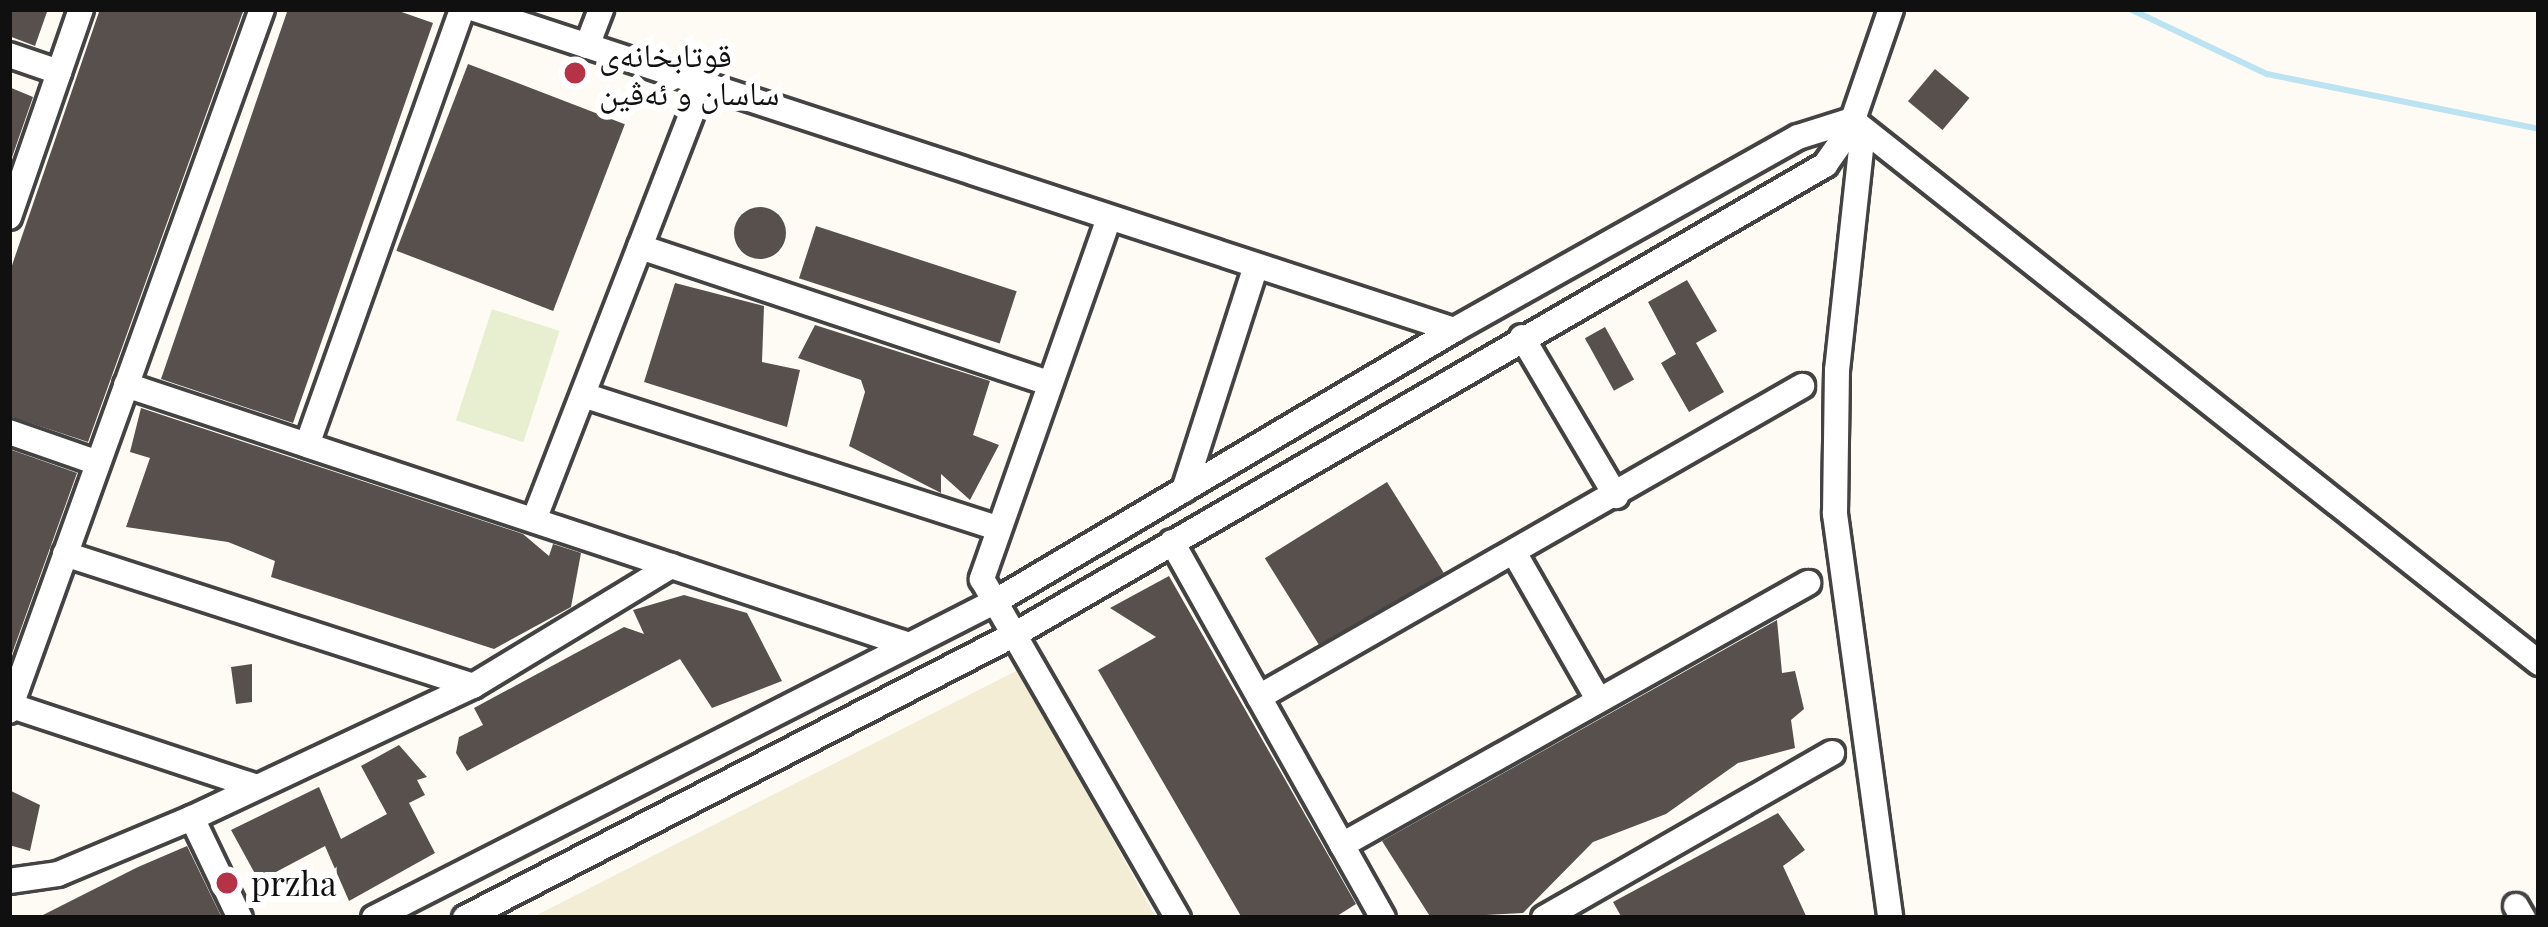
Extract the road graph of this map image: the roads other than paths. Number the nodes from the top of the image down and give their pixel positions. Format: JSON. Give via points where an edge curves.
{"nodes":[{"id":1,"x":81,"y":9,"type":"edge"},
{"id":2,"x":262,"y":9,"type":"edge"},
{"id":3,"x":463,"y":9,"type":"edge"},
{"id":4,"x":475,"y":9,"type":"edge"},
{"id":5,"x":602,"y":9,"type":"edge"},
{"id":6,"x":1891,"y":9,"type":"edge"},
{"id":7,"x":587,"y":46,"type":"junction"},
{"id":8,"x":9,"y":55,"type":"edge"},
{"id":9,"x":59,"y":72,"type":"junction"},
{"id":10,"x":703,"y":84,"type":"junction"},
{"id":11,"x":1858,"y":126,"type":"junction"},
{"id":12,"x":9,"y":217,"type":"edge"},
{"id":13,"x":1109,"y":218,"type":"junction"},
{"id":14,"x":640,"y":247,"type":"junction"},
{"id":15,"x":1256,"y":266,"type":"junction"},
{"id":16,"x":1454,"y":330,"type":"junction"},
{"id":17,"x":1522,"y":338,"type":"junction"},
{"id":18,"x":1048,"y":383,"type":"junction"},
{"id":19,"x":126,"y":385,"type":"junction"},
{"id":20,"x":1802,"y":386,"type":"dead end"},
{"id":21,"x":583,"y":395,"type":"junction"},
{"id":22,"x":9,"y":433,"type":"edge"},
{"id":23,"x":307,"y":445,"type":"junction"},
{"id":24,"x":98,"y":463,"type":"junction"},
{"id":25,"x":1184,"y":490,"type":"junction"},
{"id":26,"x":1616,"y":496,"type":"junction"},
{"id":27,"x":534,"y":520,"type":"junction"},
{"id":28,"x":994,"y":527,"type":"junction"},
{"id":29,"x":1172,"y":542,"type":"junction"},
{"id":30,"x":65,"y":554,"type":"junction"},
{"id":31,"x":1515,"y":554,"type":"junction"},
{"id":32,"x":671,"y":566,"type":"junction"},
{"id":33,"x":1808,"y":584,"type":"dead end"},
{"id":34,"x":995,"y":601,"type":"junction"},
{"id":35,"x":1019,"y":632,"type":"junction"},
{"id":36,"x":909,"y":645,"type":"junction"},
{"id":37,"x":2539,"y":664,"type":"edge"},
{"id":38,"x":473,"y":686,"type":"junction"},
{"id":39,"x":1597,"y":697,"type":"junction"},
{"id":40,"x":1259,"y":698,"type":"junction"},
{"id":41,"x":10,"y":707,"type":"edge"},
{"id":42,"x":1832,"y":753,"type":"dead end"},
{"id":43,"x":254,"y":786,"type":"junction"},
{"id":44,"x":192,"y":818,"type":"junction"},
{"id":45,"x":1342,"y":845,"type":"junction"},
{"id":46,"x":9,"y":881,"type":"edge"},
{"id":47,"x":1576,"y":910,"type":"edge"},
{"id":48,"x":240,"y":918,"type":"edge"},
{"id":49,"x":374,"y":918,"type":"edge"},
{"id":50,"x":465,"y":918,"type":"edge"},
{"id":51,"x":1178,"y":918,"type":"edge"},
{"id":52,"x":1383,"y":918,"type":"edge"},
{"id":53,"x":1544,"y":918,"type":"edge"},
{"id":54,"x":1890,"y":918,"type":"edge"}],
"edges":[{"from":1,"to":9,"type":"street"},
{"from":2,"to":19,"type":"street"},
{"from":3,"to":23,"type":"street"},
{"from":4,"to":7,"type":"street"},
{"from":5,"to":7,"type":"street"},
{"from":6,"to":11,"type":"street"},
{"from":7,"to":10,"type":"street"},
{"from":8,"to":9,"type":"street"},
{"from":9,"to":12,"type":"street"},
{"from":10,"to":13,"type":"street"},
{"from":10,"to":14,"type":"street"},
{"from":11,"to":16,"type":"street","via":[[1798,137]]},
{"from":11,"to":17,"type":"street","via":[[1825,165]]},
{"from":11,"to":37,"type":"street"},
{"from":11,"to":54,"type":"street","via":[[1834,514]]},
{"from":13,"to":15,"type":"street"},
{"from":13,"to":18,"type":"street"},
{"from":14,"to":18,"type":"street"},
{"from":14,"to":21,"type":"street"},
{"from":15,"to":16,"type":"street"},
{"from":15,"to":25,"type":"street"},
{"from":16,"to":25,"type":"street"},
{"from":17,"to":26,"type":"street"},
{"from":17,"to":29,"type":"street"},
{"from":18,"to":28,"type":"street"},
{"from":19,"to":23,"type":"street"},
{"from":19,"to":24,"type":"street"},
{"from":20,"to":26,"type":"street"},
{"from":21,"to":27,"type":"street"},
{"from":21,"to":28,"type":"street"},
{"from":22,"to":24,"type":"street"},
{"from":23,"to":27,"type":"street"},
{"from":24,"to":30,"type":"street"},
{"from":25,"to":34,"type":"street"},
{"from":26,"to":31,"type":"street"},
{"from":27,"to":32,"type":"street"},
{"from":28,"to":34,"type":"street","via":[[981,573]]},
{"from":29,"to":35,"type":"street"},
{"from":29,"to":40,"type":"street"},
{"from":30,"to":38,"type":"street"},
{"from":30,"to":41,"type":"street"},
{"from":31,"to":39,"type":"street"},
{"from":31,"to":40,"type":"street"},
{"from":32,"to":36,"type":"street"},
{"from":32,"to":38,"type":"street"},
{"from":33,"to":39,"type":"street"},
{"from":34,"to":35,"type":"street"},
{"from":34,"to":36,"type":"street"},
{"from":35,"to":50,"type":"street"},
{"from":35,"to":51,"type":"street"},
{"from":36,"to":49,"type":"street"},
{"from":38,"to":43,"type":"street"},
{"from":39,"to":45,"type":"street"},
{"from":40,"to":45,"type":"street"},
{"from":41,"to":43,"type":"street"},
{"from":42,"to":47,"type":"street"},
{"from":43,"to":44,"type":"street"},
{"from":44,"to":46,"type":"street","via":[[58,874]]},
{"from":44,"to":48,"type":"street"},
{"from":45,"to":52,"type":"street"},
{"from":47,"to":53,"type":"street"}]}
